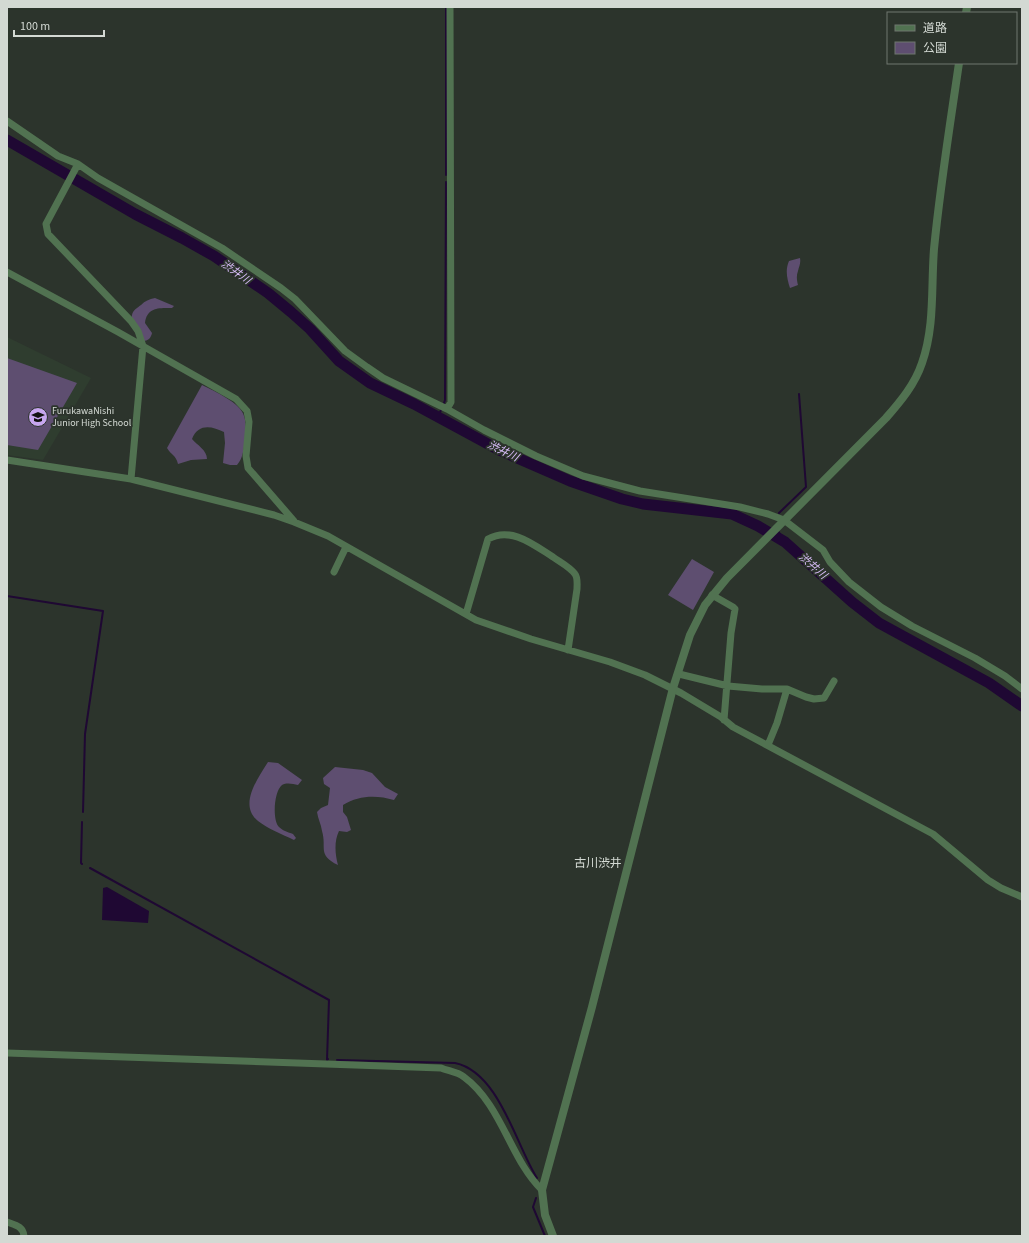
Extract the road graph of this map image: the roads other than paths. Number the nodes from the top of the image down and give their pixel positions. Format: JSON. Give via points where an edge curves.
{"nodes":[{"id":1,"x":450,"y":7,"type":"edge"},
{"id":2,"x":959,"y":64,"type":"edge"},
{"id":3,"x":7,"y":121,"type":"edge"},
{"id":4,"x":77,"y":166,"type":"junction"},
{"id":5,"x":7,"y":272,"type":"edge"},
{"id":6,"x":143,"y":346,"type":"junction"},
{"id":7,"x":447,"y":409,"type":"junction"},
{"id":8,"x":7,"y":460,"type":"edge"},
{"id":9,"x":131,"y":479,"type":"junction"},
{"id":10,"x":783,"y":521,"type":"junction"},
{"id":11,"x":294,"y":522,"type":"junction"},
{"id":12,"x":346,"y":547,"type":"junction"},
{"id":13,"x":334,"y":572,"type":"dead end"},
{"id":14,"x":712,"y":595,"type":"junction"},
{"id":15,"x":466,"y":614,"type":"junction"},
{"id":16,"x":568,"y":650,"type":"junction"},
{"id":17,"x":679,"y":674,"type":"junction"},
{"id":18,"x":834,"y":680,"type":"dead end"},
{"id":19,"x":727,"y":685,"type":"junction"},
{"id":20,"x":674,"y":688,"type":"junction"},
{"id":21,"x":787,"y":689,"type":"junction"},
{"id":22,"x":1022,"y":689,"type":"edge"},
{"id":23,"x":724,"y":720,"type":"junction"},
{"id":24,"x":768,"y":745,"type":"junction"},
{"id":25,"x":1022,"y":897,"type":"edge"},
{"id":26,"x":7,"y":1053,"type":"edge"},
{"id":27,"x":542,"y":1190,"type":"junction"},
{"id":28,"x":7,"y":1222,"type":"edge"},
{"id":29,"x":24,"y":1236,"type":"edge"},
{"id":30,"x":553,"y":1236,"type":"edge"}],
"edges":[{"from":1,"to":7,"type":"street","via":[[450,402]]},
{"from":2,"to":10,"type":"street","via":[[934,249],[930,332],[921,366],[904,397],[886,418]]},
{"from":3,"to":4,"type":"street"},
{"from":4,"to":6,"type":"street","via":[[46,224],[48,234],[131,321]]},
{"from":4,"to":7,"type":"street","via":[[211,242],[295,299],[346,351],[383,378]]},
{"from":5,"to":6,"type":"street"},
{"from":6,"to":9,"type":"street"},
{"from":6,"to":11,"type":"street","via":[[236,399],[242,405],[247,411],[249,422],[246,456],[248,468]]},
{"from":7,"to":10,"type":"street","via":[[497,437],[583,476],[640,491],[740,507],[768,514]]},
{"from":8,"to":9,"type":"street"},
{"from":9,"to":11,"type":"street"},
{"from":10,"to":14,"type":"street"},
{"from":10,"to":22,"type":"street","via":[[823,550],[830,562],[849,582],[881,607],[975,658]]},
{"from":11,"to":12,"type":"street","via":[[328,536]]},
{"from":12,"to":13,"type":"street"},
{"from":12,"to":15,"type":"street"},
{"from":14,"to":17,"type":"street","via":[[690,634]]},
{"from":14,"to":19,"type":"street","via":[[735,609]]},
{"from":15,"to":16,"type":"street","via":[[476,620]]},
{"from":15,"to":16,"type":"street","via":[[488,539],[502,534],[525,539],[576,575],[577,589]]},
{"from":16,"to":20,"type":"street","via":[[610,662]]},
{"from":17,"to":19,"type":"street"},
{"from":17,"to":20,"type":"street"},
{"from":18,"to":21,"type":"street","via":[[824,698],[814,699]]},
{"from":19,"to":21,"type":"street"},
{"from":19,"to":23,"type":"street"},
{"from":20,"to":23,"type":"street"},
{"from":20,"to":27,"type":"street"},
{"from":21,"to":24,"type":"street"},
{"from":23,"to":24,"type":"street"},
{"from":24,"to":25,"type":"street","via":[[933,834],[988,880]]},
{"from":26,"to":27,"type":"street","via":[[441,1068],[463,1076],[477,1089],[494,1112],[527,1171]]},
{"from":27,"to":30,"type":"street","via":[[545,1215]]},
{"from":28,"to":29,"type":"street","via":[[20,1227]]}]}
